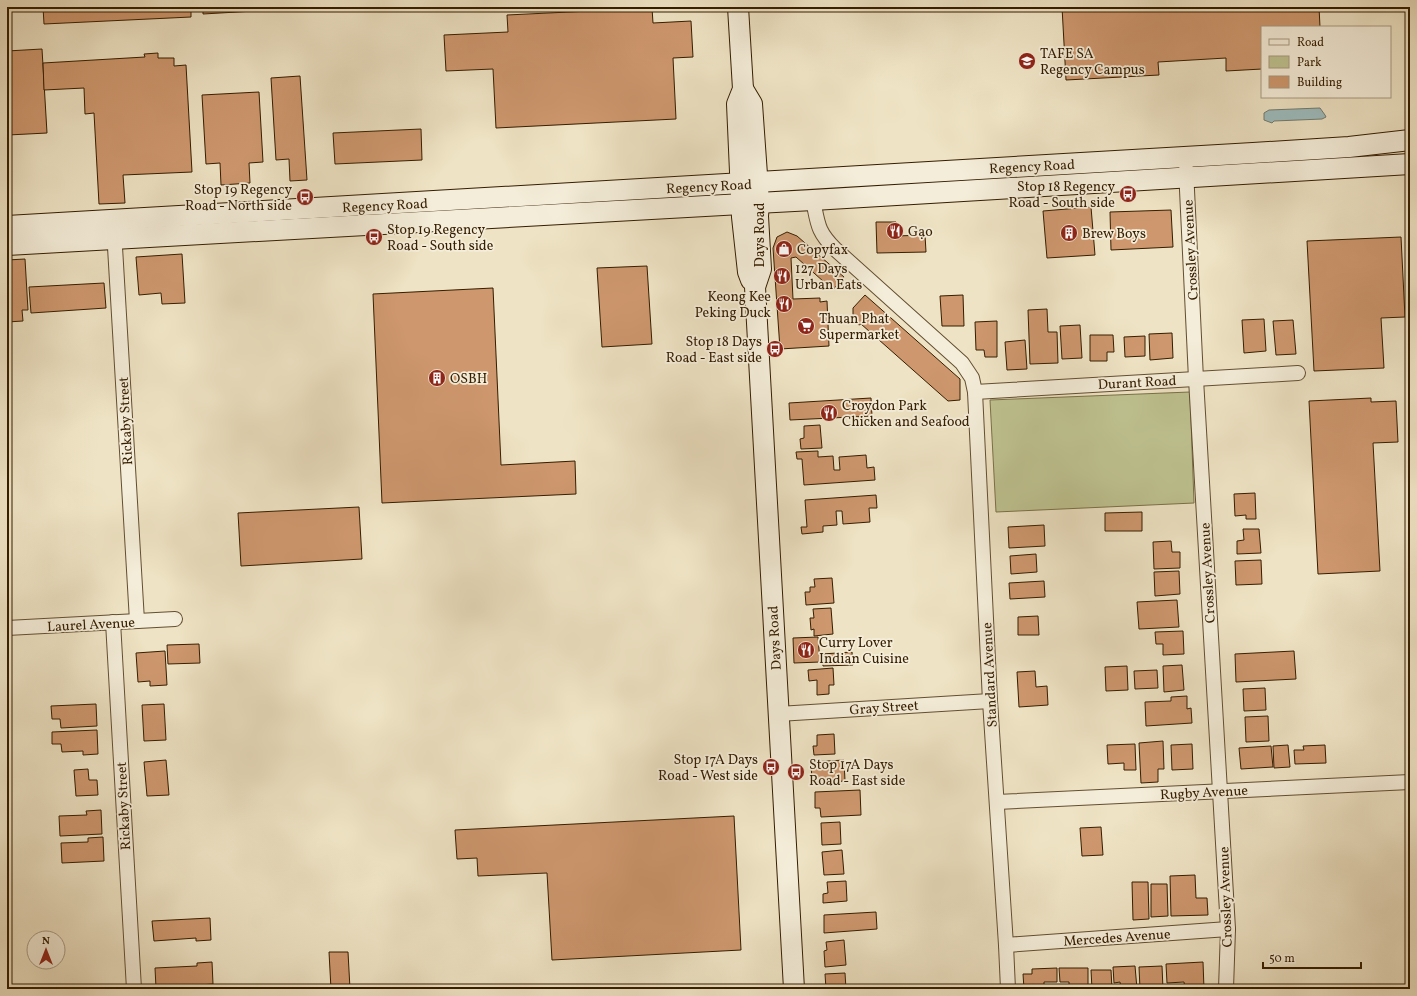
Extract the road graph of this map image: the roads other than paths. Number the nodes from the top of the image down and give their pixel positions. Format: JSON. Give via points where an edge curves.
{"nodes":[{"id":1,"x":738,"y":7,"type":"edge"},
{"id":2,"x":1410,"y":140,"type":"edge"},
{"id":3,"x":1185,"y":157,"type":"junction"},
{"id":4,"x":1410,"y":164,"type":"edge"},
{"id":5,"x":1186,"y":177,"type":"junction"},
{"id":6,"x":749,"y":183,"type":"junction"},
{"id":7,"x":809,"y":200,"type":"junction"},
{"id":8,"x":751,"y":203,"type":"junction"},
{"id":9,"x":7,"y":226,"type":"edge"},
{"id":10,"x":114,"y":230,"type":"junction"},
{"id":11,"x":759,"y":242,"type":"junction"},
{"id":12,"x":7,"y":245,"type":"edge"},
{"id":13,"x":755,"y":287,"type":"junction"},
{"id":14,"x":1298,"y":373,"type":"dead end"},
{"id":15,"x":1196,"y":379,"type":"junction"},
{"id":16,"x":975,"y":392,"type":"junction"},
{"id":17,"x":175,"y":619,"type":"dead end"},
{"id":18,"x":137,"y":621,"type":"junction"},
{"id":19,"x":113,"y":622,"type":"junction"},
{"id":20,"x":7,"y":628,"type":"edge"},
{"id":21,"x":990,"y":700,"type":"junction"},
{"id":22,"x":778,"y":714,"type":"junction"},
{"id":23,"x":1410,"y":782,"type":"edge"},
{"id":24,"x":1220,"y":792,"type":"junction"},
{"id":25,"x":997,"y":802,"type":"junction"},
{"id":26,"x":1228,"y":929,"type":"junction"},
{"id":27,"x":1006,"y":945,"type":"junction"},
{"id":28,"x":134,"y":989,"type":"edge"},
{"id":29,"x":794,"y":989,"type":"edge"},
{"id":30,"x":1008,"y":989,"type":"edge"},
{"id":31,"x":1226,"y":989,"type":"edge"}],
"edges":[{"from":1,"to":6,"type":"main road","name":"Days Road","via":[[743,89],[738,104]]},
{"from":2,"to":3,"type":"main road","name":"Regency Road","via":[[1349,147]]},
{"from":3,"to":5,"type":"street","name":"Crossley Avenue"},
{"from":3,"to":6,"type":"main road","name":"Regency Road"},
{"from":4,"to":5,"type":"main road","name":"Regency Road"},
{"from":5,"to":7,"type":"main road","name":"Regency Road"},
{"from":5,"to":15,"type":"street","name":"Crossley Avenue"},
{"from":6,"to":8,"type":"main road","name":"Days Road"},
{"from":6,"to":10,"type":"main road","name":"Regency Road"},
{"from":7,"to":8,"type":"main road","name":"Regency Road"},
{"from":7,"to":11,"type":"main road","via":[[779,212],[763,230]]},
{"from":7,"to":16,"type":"street","name":"Standard Avenue","via":[[824,238],[962,363],[972,378]]},
{"from":8,"to":10,"type":"main road","name":"Regency Road"},
{"from":8,"to":11,"type":"main road","name":"Days Road"},
{"from":8,"to":13,"type":"main road","name":"Days Road","via":[[748,272]]},
{"from":9,"to":10,"type":"main road","name":"Regency Road"},
{"from":10,"to":12,"type":"main road","name":"Regency Road"},
{"from":10,"to":18,"type":"street","name":"Rickaby Street"},
{"from":11,"to":13,"type":"main road","name":"Days Road","via":[[760,269]]},
{"from":13,"to":22,"type":"main road","name":"Days Road"},
{"from":14,"to":15,"type":"street","name":"Durant Road"},
{"from":15,"to":16,"type":"street","name":"Durant Road"},
{"from":15,"to":24,"type":"street","name":"Crossley Avenue"},
{"from":16,"to":21,"type":"street","name":"Standard Avenue"},
{"from":17,"to":18,"type":"street","name":"Laurel Avenue"},
{"from":18,"to":19,"type":"street","name":"Laurel Avenue"},
{"from":19,"to":20,"type":"street","name":"Laurel Avenue"},
{"from":19,"to":28,"type":"street","name":"Rickaby Street"},
{"from":21,"to":22,"type":"street","name":"Gray Street"},
{"from":21,"to":25,"type":"street","name":"Standard Avenue"},
{"from":22,"to":29,"type":"main road","name":"Days Road"},
{"from":23,"to":24,"type":"street","name":"Rugby Avenue"},
{"from":24,"to":25,"type":"street","name":"Rugby Avenue"},
{"from":24,"to":26,"type":"street","name":"Crossley Avenue"},
{"from":25,"to":27,"type":"street","name":"Standard Avenue"},
{"from":26,"to":27,"type":"street","name":"Mercedes Avenue"},
{"from":26,"to":31,"type":"street","name":"Crossley Avenue"},
{"from":27,"to":30,"type":"street","name":"Standard Avenue"}]}
